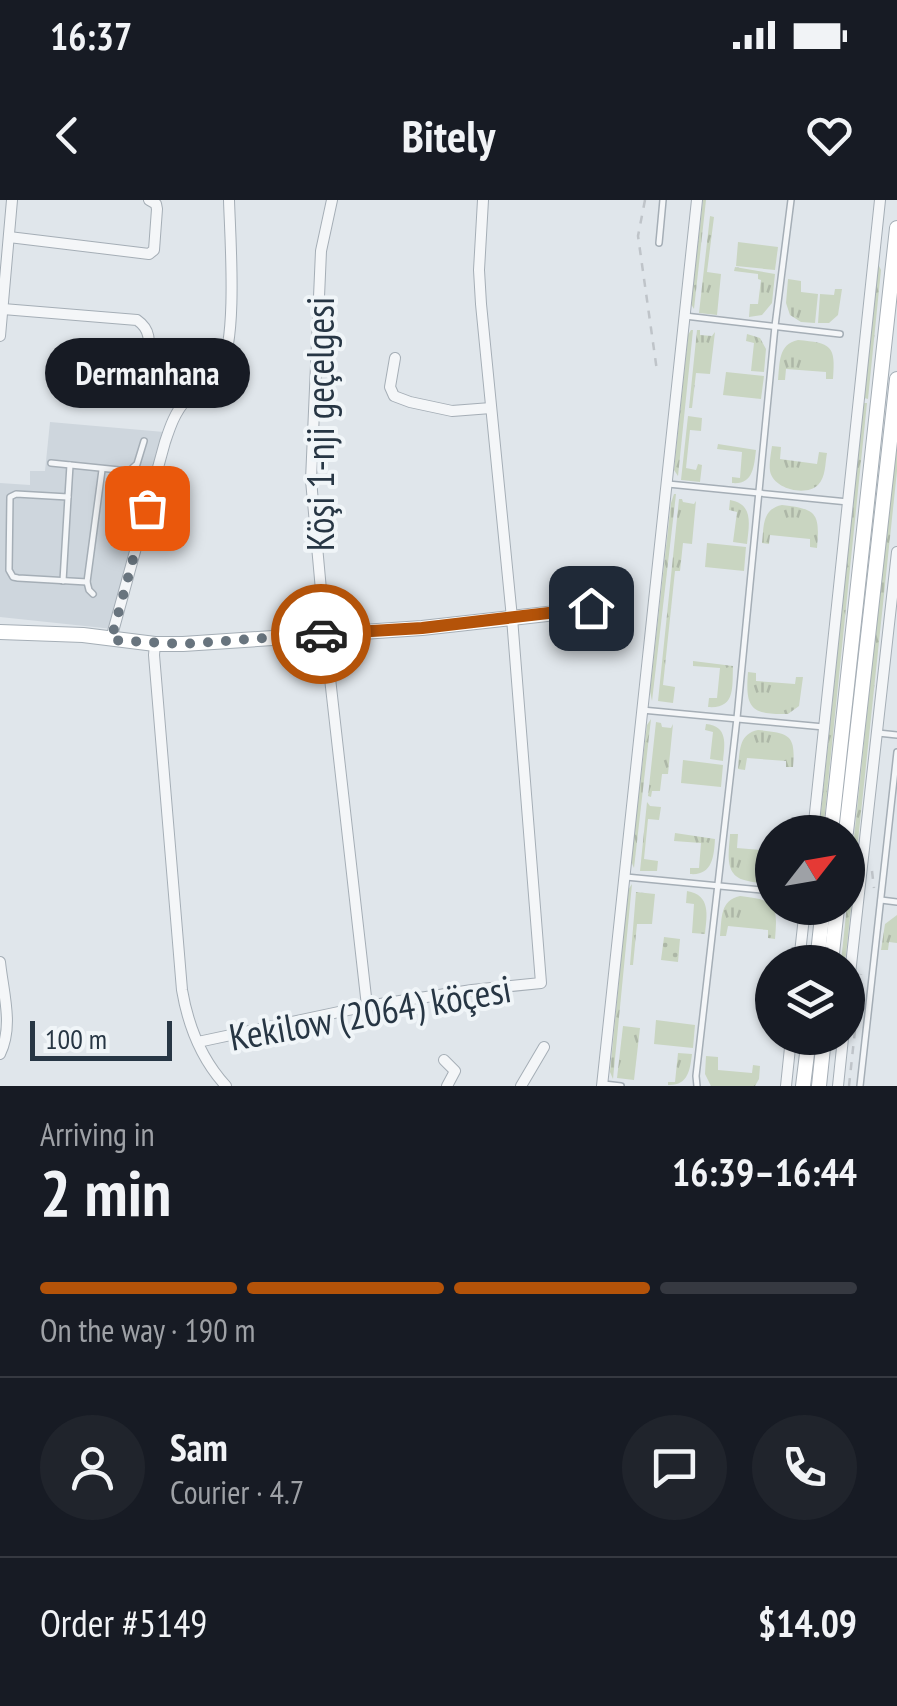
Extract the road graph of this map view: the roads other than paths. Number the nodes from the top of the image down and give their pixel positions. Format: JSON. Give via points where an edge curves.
{"nodes":[{"id":1,"x":12,"y":200,"type":"edge"},
{"id":2,"x":150,"y":200,"type":"edge"},
{"id":3,"x":229,"y":200,"type":"edge"},
{"id":4,"x":332,"y":200,"type":"edge"},
{"id":5,"x":482,"y":200,"type":"edge"},
{"id":6,"x":663,"y":200,"type":"edge"},
{"id":7,"x":698,"y":200,"type":"edge"},
{"id":8,"x":790,"y":200,"type":"edge"},
{"id":9,"x":880,"y":200,"type":"edge"},
{"id":10,"x":876,"y":228,"type":"junction"},
{"id":11,"x":897,"y":228,"type":"edge"},
{"id":12,"x":9,"y":237,"type":"junction"},
{"id":13,"x":659,"y":244,"type":"dead end"},
{"id":14,"x":894,"y":260,"type":"junction"},
{"id":15,"x":2,"y":309,"type":"junction"},
{"id":16,"x":685,"y":316,"type":"junction"},
{"id":17,"x":775,"y":326,"type":"junction"},
{"id":18,"x":840,"y":334,"type":"dead end"},
{"id":19,"x":0,"y":336,"type":"edge"},
{"id":20,"x":396,"y":358,"type":"dead end"},
{"id":21,"x":897,"y":378,"type":"edge"},
{"id":22,"x":184,"y":402,"type":"junction"},
{"id":23,"x":491,"y":408,"type":"junction"},
{"id":24,"x":144,"y":441,"type":"dead end"},
{"id":25,"x":50,"y":463,"type":"dead end"},
{"id":26,"x":70,"y":465,"type":"junction"},
{"id":27,"x":102,"y":470,"type":"junction"},
{"id":28,"x":668,"y":484,"type":"junction"},
{"id":29,"x":759,"y":494,"type":"junction"},
{"id":30,"x":68,"y":497,"type":"junction"},
{"id":31,"x":848,"y":502,"type":"junction"},
{"id":32,"x":897,"y":552,"type":"edge"},
{"id":33,"x":63,"y":581,"type":"junction"},
{"id":34,"x":87,"y":582,"type":"junction"},
{"id":35,"x":93,"y":594,"type":"dead end"},
{"id":36,"x":591,"y":608,"type":"dead end"},
{"id":37,"x":512,"y":618,"type":"junction"},
{"id":38,"x":0,"y":632,"type":"edge"},
{"id":39,"x":324,"y":634,"type":"junction"},
{"id":40,"x":111,"y":640,"type":"junction"},
{"id":41,"x":155,"y":644,"type":"junction"},
{"id":42,"x":642,"y":710,"type":"junction"},
{"id":43,"x":737,"y":718,"type":"junction"},
{"id":44,"x":826,"y":727,"type":"junction"},
{"id":45,"x":878,"y":733,"type":"junction"},
{"id":46,"x":897,"y":735,"type":"edge"},
{"id":47,"x":897,"y":752,"type":"edge"},
{"id":48,"x":816,"y":815,"type":"edge"},
{"id":49,"x":834,"y":815,"type":"edge"},
{"id":50,"x":848,"y":815,"type":"edge"},
{"id":51,"x":625,"y":877,"type":"junction"},
{"id":52,"x":718,"y":886,"type":"junction"},
{"id":53,"x":755,"y":889,"type":"edge"},
{"id":54,"x":881,"y":900,"type":"junction"},
{"id":55,"x":897,"y":902,"type":"edge"},
{"id":56,"x":853,"y":945,"type":"edge"},
{"id":57,"x":0,"y":962,"type":"edge"},
{"id":58,"x":367,"y":1006,"type":"junction"},
{"id":59,"x":198,"y":1042,"type":"junction"},
{"id":60,"x":544,"y":1047,"type":"dead end"},
{"id":61,"x":0,"y":1054,"type":"edge"},
{"id":62,"x":806,"y":1055,"type":"edge"},
{"id":63,"x":823,"y":1055,"type":"edge"},
{"id":64,"x":841,"y":1055,"type":"edge"},
{"id":65,"x":789,"y":1057,"type":"joint"},
{"id":66,"x":806,"y":1058,"type":"junction"},
{"id":67,"x":444,"y":1060,"type":"dead end"},
{"id":68,"x":823,"y":1060,"type":"junction"},
{"id":69,"x":840,"y":1061,"type":"junction"},
{"id":70,"x":602,"y":1085,"type":"edge"},
{"id":71,"x":226,"y":1086,"type":"edge"},
{"id":72,"x":447,"y":1086,"type":"edge"},
{"id":73,"x":521,"y":1086,"type":"edge"},
{"id":74,"x":620,"y":1086,"type":"edge"},
{"id":75,"x":697,"y":1086,"type":"edge"},
{"id":76,"x":786,"y":1086,"type":"edge"},
{"id":77,"x":803,"y":1086,"type":"edge"},
{"id":78,"x":820,"y":1086,"type":"edge"},
{"id":79,"x":838,"y":1086,"type":"edge"},
{"id":80,"x":860,"y":1086,"type":"edge"}],
"edges":[{"from":1,"to":12,"type":"street"},
{"from":2,"to":12,"type":"street","via":[[157,210],[154,250],[148,254]]},
{"from":3,"to":22,"type":"street","via":[[225,357]]},
{"from":4,"to":39,"type":"street","name":"Köşi 1-nji geçelgesi","via":[[320,250],[312,447]]},
{"from":5,"to":23,"type":"street","via":[[479,270]]},
{"from":6,"to":13,"type":"lane"},
{"from":7,"to":16,"type":"street"},
{"from":8,"to":17,"type":"lane"},
{"from":9,"to":10,"type":"street"},
{"from":10,"to":14,"type":"street"},
{"from":10,"to":31,"type":"street"},
{"from":11,"to":14,"type":"main road"},
{"from":12,"to":15,"type":"street"},
{"from":14,"to":49,"type":"main road"},
{"from":15,"to":19,"type":"street"},
{"from":15,"to":22,"type":"street","via":[[137,320],[150,336],[147,380]]},
{"from":16,"to":17,"type":"lane"},
{"from":16,"to":28,"type":"street"},
{"from":17,"to":18,"type":"lane"},
{"from":17,"to":29,"type":"lane"},
{"from":20,"to":23,"type":"street","via":[[394,396],[452,411]]},
{"from":21,"to":50,"type":"main road"},
{"from":22,"to":40,"type":"street","via":[[165,442]]},
{"from":23,"to":37,"type":"street"},
{"from":24,"to":27,"type":"lane","via":[[132,469]]},
{"from":25,"to":26,"type":"lane"},
{"from":26,"to":27,"type":"lane"},
{"from":26,"to":30,"type":"lane"},
{"from":27,"to":34,"type":"lane"},
{"from":28,"to":29,"type":"lane"},
{"from":28,"to":42,"type":"street"},
{"from":29,"to":31,"type":"lane"},
{"from":29,"to":43,"type":"lane"},
{"from":30,"to":33,"type":"lane"},
{"from":30,"to":33,"type":"lane","via":[[10,497],[14,577]]},
{"from":31,"to":44,"type":"street"},
{"from":32,"to":45,"type":"street"},
{"from":33,"to":34,"type":"lane"},
{"from":34,"to":35,"type":"lane"},
{"from":36,"to":37,"type":"main road"},
{"from":37,"to":39,"type":"main road"},
{"from":37,"to":58,"type":"street","name":"Kekilow (2064) köçesi","via":[[541,983]]},
{"from":38,"to":40,"type":"main road"},
{"from":39,"to":41,"type":"main road"},
{"from":39,"to":58,"type":"street","name":"Köşi 1-nji geçelgesi"},
{"from":40,"to":41,"type":"main road"},
{"from":41,"to":59,"type":"street","via":[[182,990]]},
{"from":42,"to":43,"type":"lane"},
{"from":42,"to":51,"type":"street"},
{"from":43,"to":44,"type":"lane"},
{"from":43,"to":52,"type":"lane"},
{"from":44,"to":48,"type":"street"},
{"from":45,"to":46,"type":"lane"},
{"from":45,"to":56,"type":"street"},
{"from":47,"to":54,"type":"lane"},
{"from":51,"to":52,"type":"lane"},
{"from":51,"to":70,"type":"street"},
{"from":52,"to":53,"type":"lane"},
{"from":52,"to":75,"type":"lane"},
{"from":54,"to":55,"type":"lane"},
{"from":54,"to":80,"type":"lane"},
{"from":57,"to":61,"type":"street","via":[[8,1026]]},
{"from":58,"to":59,"type":"street","name":"Kekilow (2064) köçesi"},
{"from":59,"to":71,"type":"street"},
{"from":60,"to":73,"type":"street"},
{"from":62,"to":66,"type":"main road"},
{"from":63,"to":68,"type":"main road"},
{"from":64,"to":69,"type":"street"},
{"from":65,"to":66,"type":"street"},
{"from":65,"to":76,"type":"street"},
{"from":66,"to":77,"type":"main road"},
{"from":67,"to":72,"type":"street","via":[[456,1071]]},
{"from":68,"to":69,"type":"street"},
{"from":68,"to":78,"type":"main road"},
{"from":69,"to":79,"type":"street"},
{"from":70,"to":74,"type":"lane"}]}
